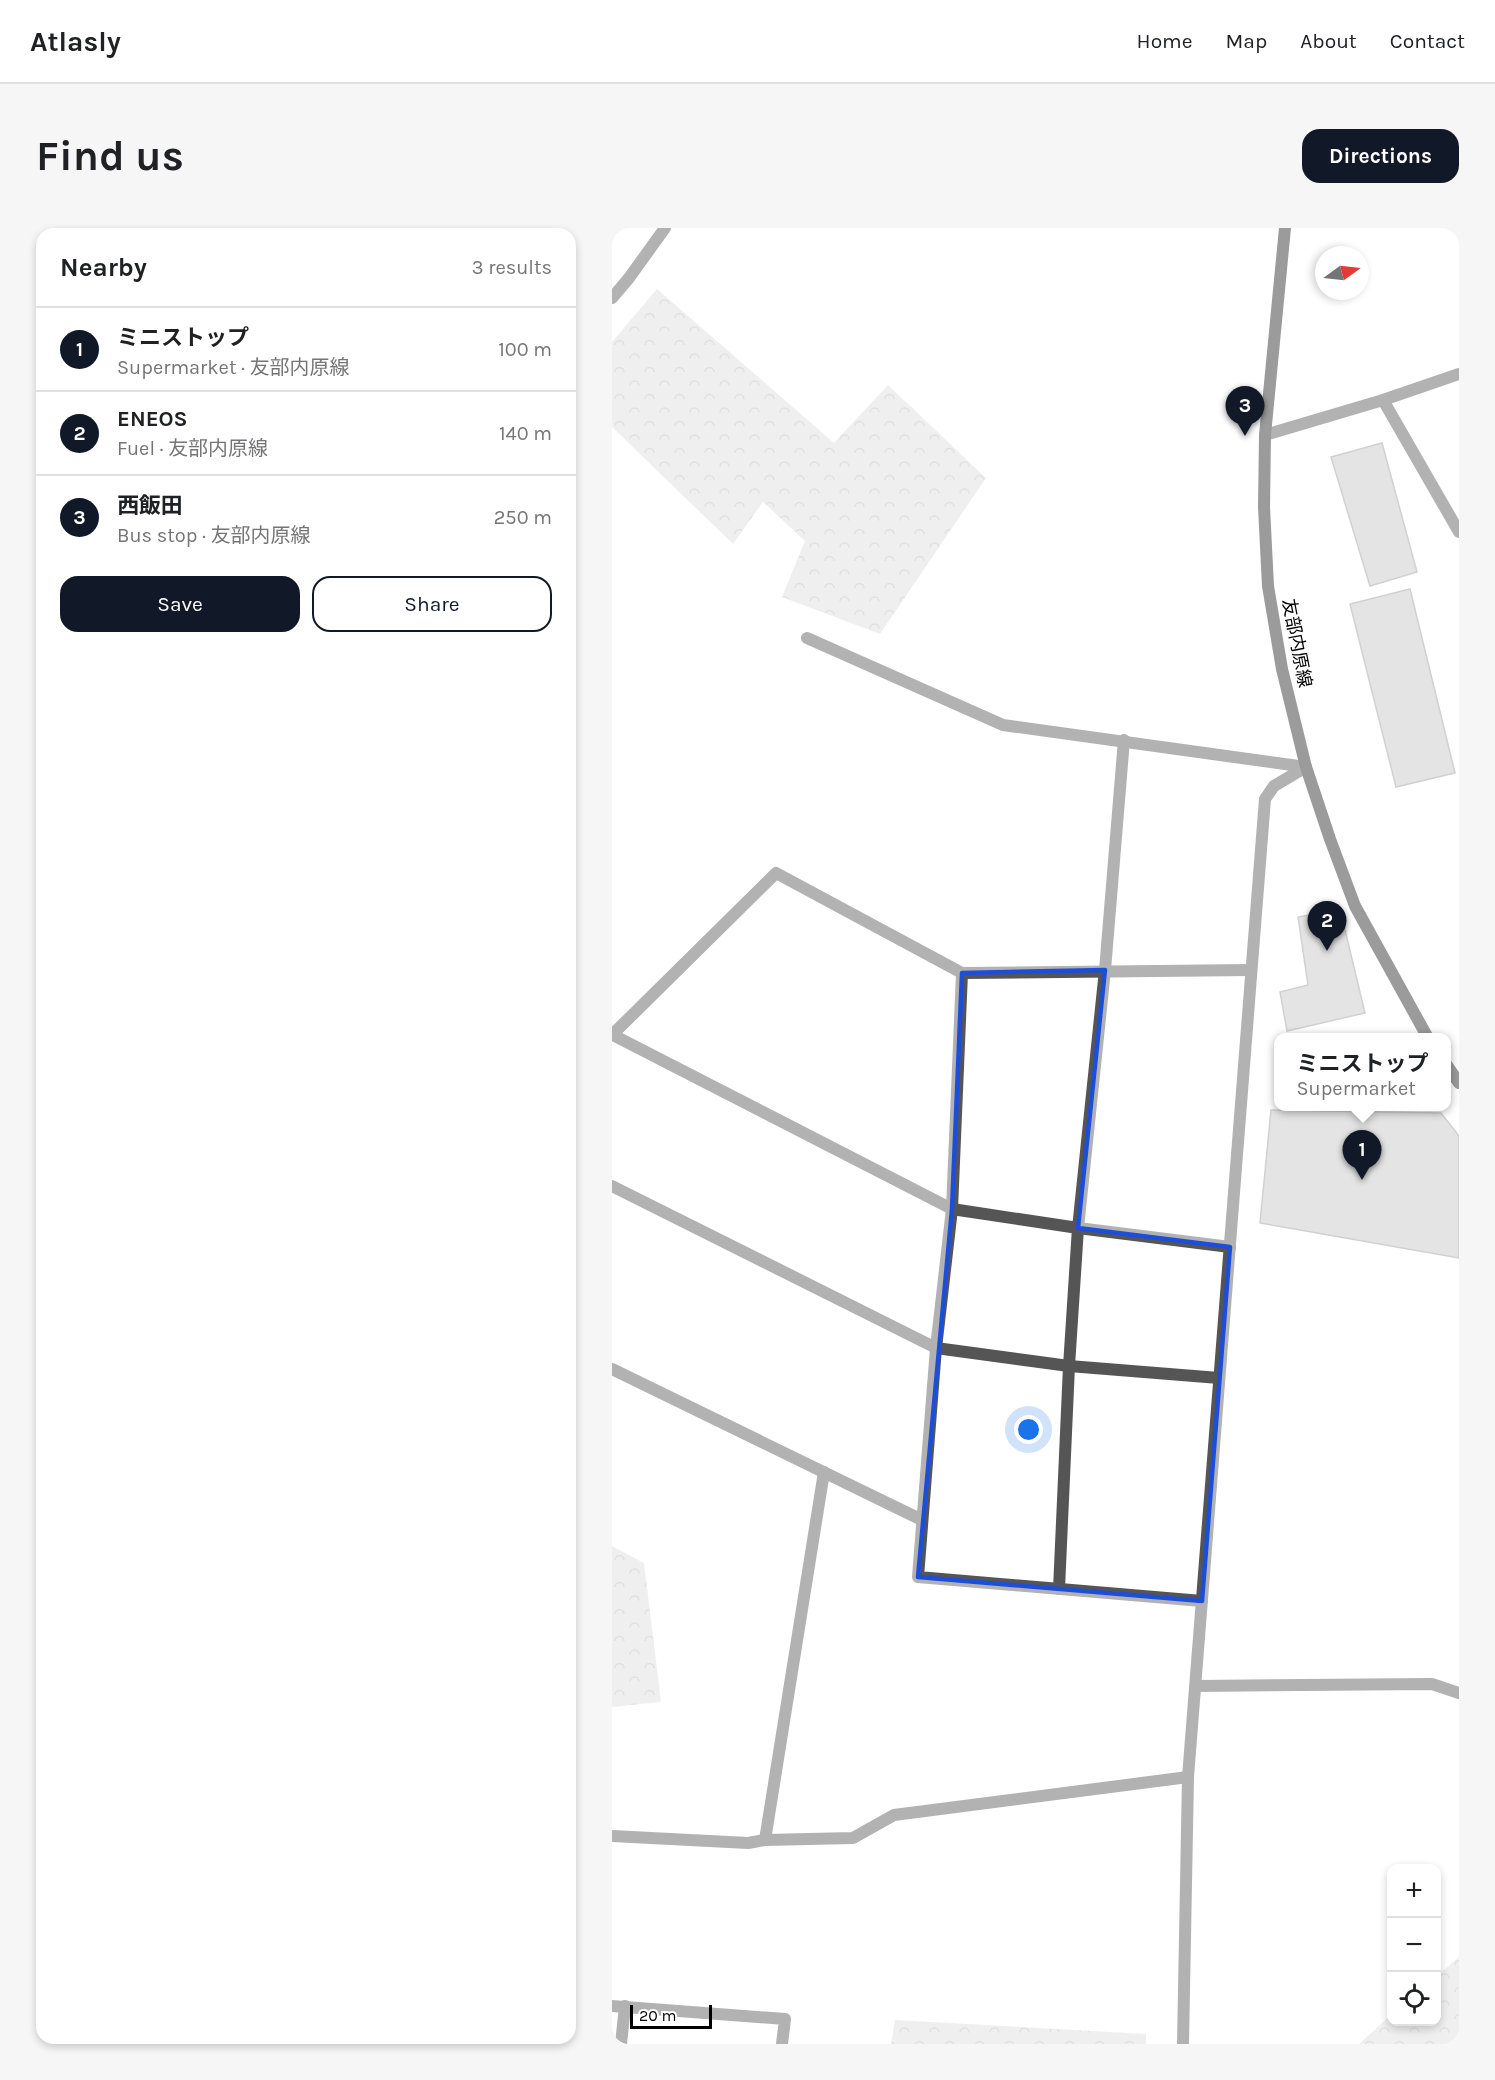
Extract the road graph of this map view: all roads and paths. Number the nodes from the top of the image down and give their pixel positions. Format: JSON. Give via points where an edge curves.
{"nodes":[{"id":1,"x":665,"y":228,"type":"edge"},
{"id":2,"x":1285,"y":228,"type":"edge"},
{"id":3,"x":612,"y":298,"type":"edge"},
{"id":4,"x":1459,"y":374,"type":"edge"},
{"id":5,"x":1383,"y":400,"type":"junction"},
{"id":6,"x":1264,"y":435,"type":"junction"},
{"id":7,"x":1459,"y":532,"type":"edge"},
{"id":8,"x":807,"y":638,"type":"dead end"},
{"id":9,"x":1124,"y":740,"type":"junction"},
{"id":10,"x":1306,"y":767,"type":"junction"},
{"id":11,"x":1105,"y":970,"type":"junction"},
{"id":12,"x":1251,"y":970,"type":"junction"},
{"id":13,"x":962,"y":973,"type":"junction"},
{"id":14,"x":1425,"y":1033,"type":"edge"},
{"id":15,"x":612,"y":1035,"type":"edge"},
{"id":16,"x":612,"y":1186,"type":"edge"},
{"id":17,"x":952,"y":1209,"type":"junction"},
{"id":18,"x":1078,"y":1228,"type":"junction"},
{"id":19,"x":1230,"y":1247,"type":"junction"},
{"id":20,"x":936,"y":1348,"type":"junction"},
{"id":21,"x":1069,"y":1366,"type":"junction"},
{"id":22,"x":612,"y":1369,"type":"edge"},
{"id":23,"x":1219,"y":1378,"type":"junction"},
{"id":24,"x":824,"y":1473,"type":"junction"},
{"id":25,"x":922,"y":1521,"type":"junction"},
{"id":26,"x":1059,"y":1589,"type":"junction"},
{"id":27,"x":1203,"y":1601,"type":"junction"},
{"id":28,"x":1196,"y":1686,"type":"junction"},
{"id":29,"x":1459,"y":1693,"type":"edge"},
{"id":30,"x":1188,"y":1777,"type":"junction"},
{"id":31,"x":612,"y":1836,"type":"edge"},
{"id":32,"x":765,"y":1840,"type":"junction"},
{"id":33,"x":618,"y":2006,"type":"edge"},
{"id":34,"x":621,"y":2044,"type":"edge"},
{"id":35,"x":782,"y":2044,"type":"edge"},
{"id":36,"x":1183,"y":2044,"type":"edge"}],
"edges":[{"from":1,"to":3,"type":"street"},
{"from":2,"to":6,"type":"main road","name":"友部内原線"},
{"from":4,"to":5,"type":"street"},
{"from":5,"to":6,"type":"street"},
{"from":5,"to":7,"type":"street"},
{"from":6,"to":10,"type":"main road","name":"友部内原線","via":[[1268,586],[1282,669]]},
{"from":8,"to":9,"type":"street","via":[[1003,725]]},
{"from":9,"to":10,"type":"street"},
{"from":9,"to":11,"type":"street"},
{"from":10,"to":12,"type":"street","via":[[1274,786],[1265,799]]},
{"from":10,"to":14,"type":"main road","name":"友部内原線","via":[[1355,906]]},
{"from":11,"to":12,"type":"street"},
{"from":11,"to":13,"type":"street"},
{"from":11,"to":18,"type":"street"},
{"from":12,"to":19,"type":"street"},
{"from":13,"to":15,"type":"street","via":[[776,873]]},
{"from":13,"to":17,"type":"street"},
{"from":15,"to":17,"type":"street"},
{"from":16,"to":20,"type":"street"},
{"from":17,"to":18,"type":"street"},
{"from":17,"to":20,"type":"street"},
{"from":18,"to":19,"type":"street"},
{"from":18,"to":21,"type":"street"},
{"from":19,"to":23,"type":"street"},
{"from":20,"to":21,"type":"street"},
{"from":20,"to":25,"type":"street"},
{"from":21,"to":23,"type":"street"},
{"from":21,"to":26,"type":"street"},
{"from":22,"to":24,"type":"street"},
{"from":23,"to":27,"type":"street"},
{"from":24,"to":25,"type":"street"},
{"from":24,"to":32,"type":"street"},
{"from":25,"to":26,"type":"street","via":[[918,1577]]},
{"from":26,"to":27,"type":"street"},
{"from":27,"to":28,"type":"street"},
{"from":28,"to":29,"type":"street","via":[[1432,1684]]},
{"from":28,"to":30,"type":"street"},
{"from":30,"to":32,"type":"street","via":[[894,1815],[853,1838]]},
{"from":30,"to":36,"type":"street"},
{"from":31,"to":32,"type":"street","via":[[748,1844]]},
{"from":33,"to":34,"type":"street"},
{"from":33,"to":35,"type":"street","via":[[785,2019]]}]}
